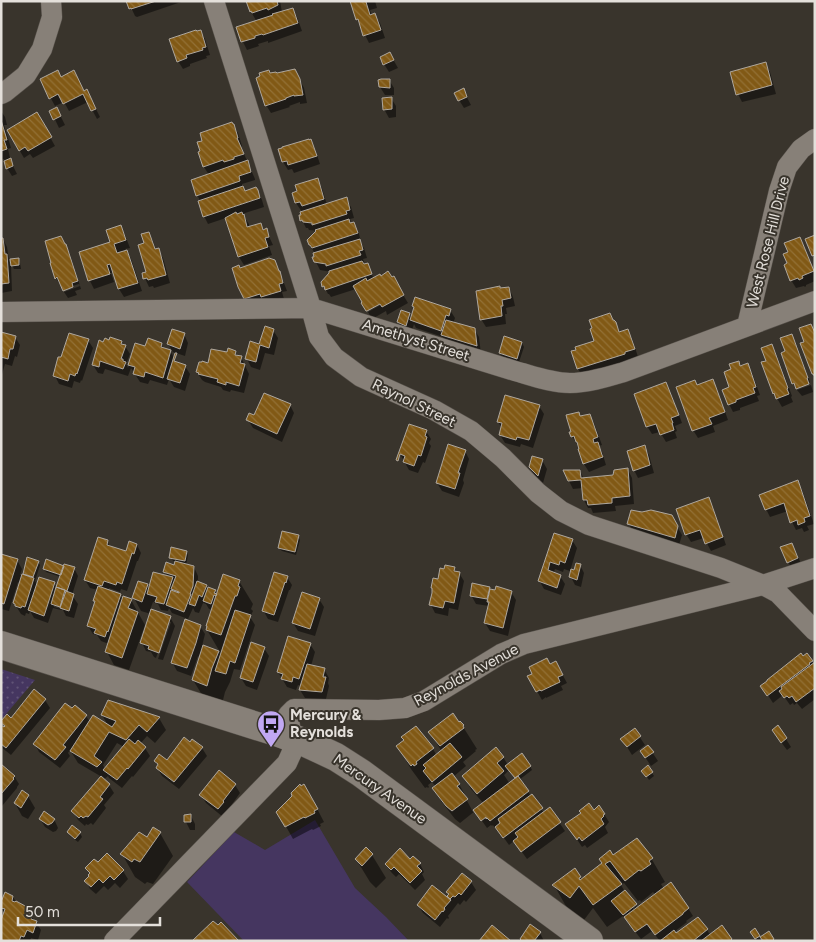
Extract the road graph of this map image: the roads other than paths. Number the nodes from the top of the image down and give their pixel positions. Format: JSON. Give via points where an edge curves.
{"nodes":[{"id":1,"x":51,"y":1,"type":"edge"},
{"id":2,"x":214,"y":1,"type":"edge"},
{"id":3,"x":1,"y":94,"type":"edge"},
{"id":4,"x":815,"y":139,"type":"edge"},
{"id":5,"x":815,"y":301,"type":"edge"},
{"id":6,"x":311,"y":308,"type":"junction"},
{"id":7,"x":1,"y":312,"type":"edge"},
{"id":8,"x":747,"y":326,"type":"junction"},
{"id":9,"x":815,"y":568,"type":"edge"},
{"id":10,"x":763,"y":585,"type":"junction"},
{"id":11,"x":815,"y":631,"type":"edge"},
{"id":12,"x":1,"y":645,"type":"edge"},
{"id":13,"x":292,"y":737,"type":"junction"},
{"id":14,"x":114,"y":941,"type":"edge"},
{"id":15,"x":589,"y":941,"type":"edge"}],
"edges":[{"from":1,"to":3,"type":"street","via":[[52,17],[42,49],[26,75]]},
{"from":2,"to":6,"type":"street","name":"Raynol Street"},
{"from":4,"to":8,"type":"street","name":"West Rose Hill Drive","via":[[801,149],[787,167],[778,191]]},
{"from":5,"to":8,"type":"street","name":"Amethyst Street"},
{"from":6,"to":7,"type":"street","name":"Amethyst Street"},
{"from":6,"to":8,"type":"street","name":"Amethyst Street","via":[[515,371],[570,383],[598,380],[624,372]]},
{"from":6,"to":10,"type":"street","name":"Raynol Street","via":[[319,337],[334,357],[361,377],[434,410],[470,431],[561,511],[589,525]]},
{"from":9,"to":10,"type":"street","name":"Reynolds Avenue"},
{"from":10,"to":11,"type":"street","name":"Raynol Street","via":[[778,593]]},
{"from":10,"to":13,"type":"street","name":"Reynolds Avenue","via":[[524,644],[501,654],[424,701],[405,708],[294,708],[288,716]]},
{"from":12,"to":13,"type":"street","name":"Mercury Avenue"},
{"from":13,"to":14,"type":"street","name":"Reynolds Avenue","via":[[292,752],[287,763]]},
{"from":13,"to":15,"type":"street","name":"Mercury Avenue","via":[[360,772]]}]}
